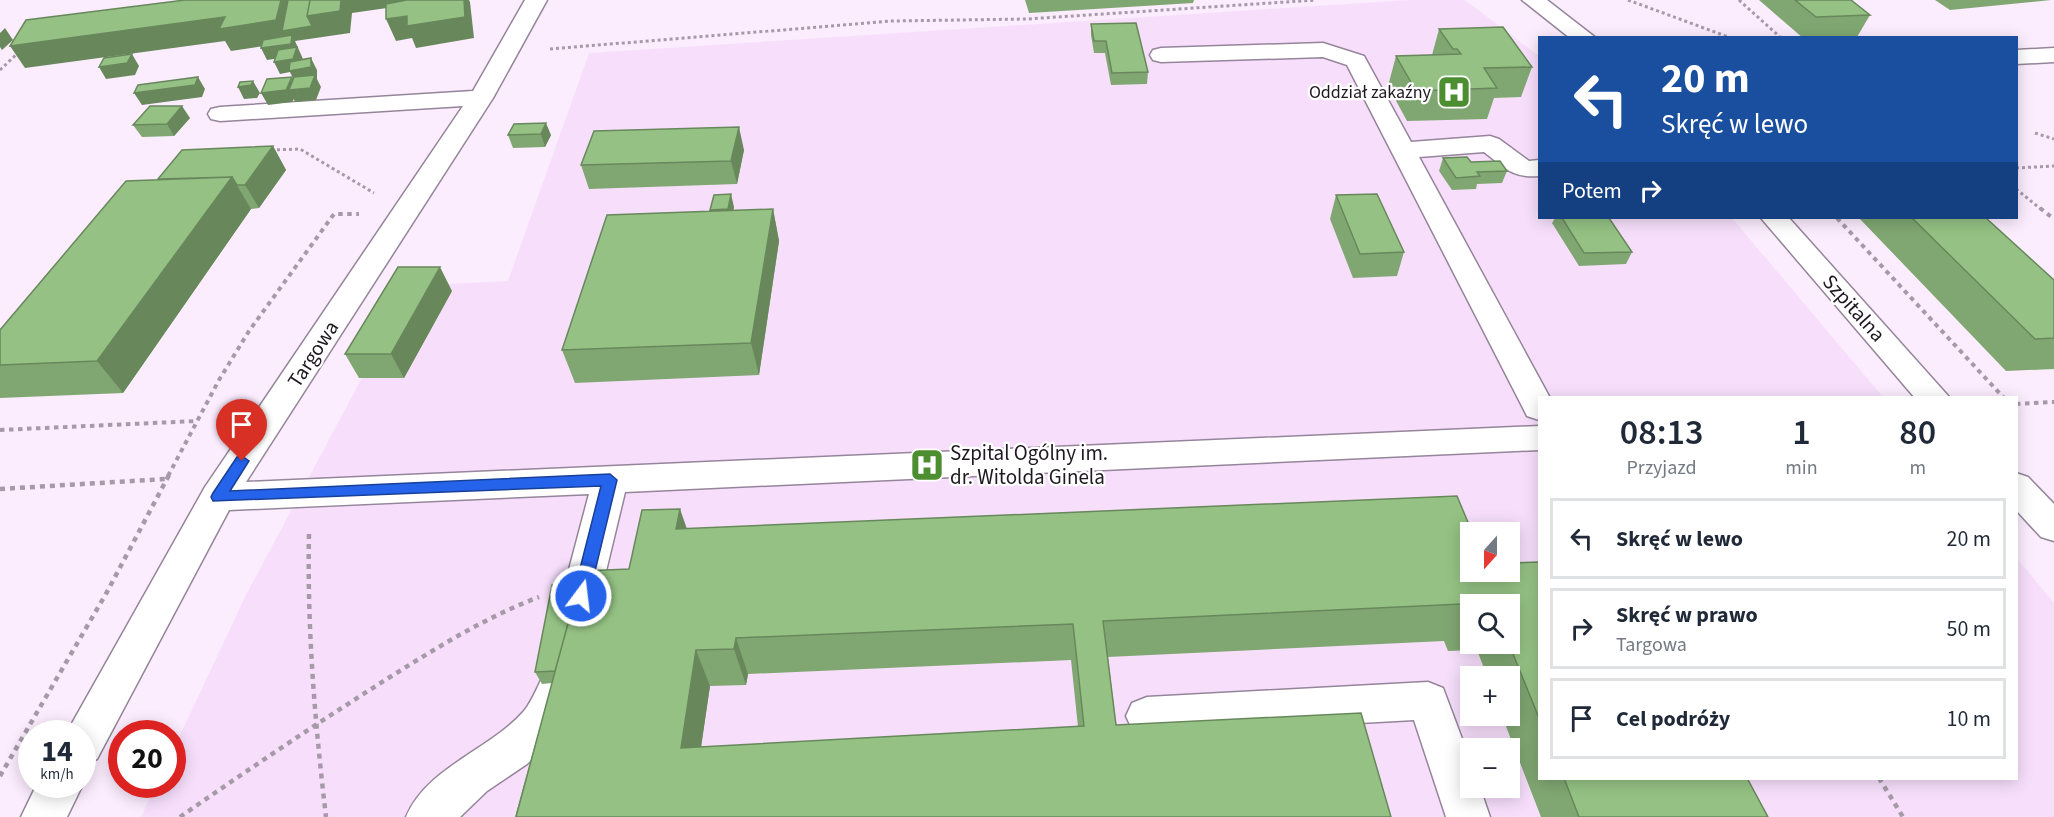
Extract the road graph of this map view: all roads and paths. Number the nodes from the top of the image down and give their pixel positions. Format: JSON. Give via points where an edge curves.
{"nodes":[{"id":1,"x":536,"y":0,"type":"edge"},
{"id":2,"x":1316,"y":0,"type":"edge"},
{"id":3,"x":1533,"y":0,"type":"edge"},
{"id":4,"x":1628,"y":0,"type":"edge"},
{"id":5,"x":1739,"y":0,"type":"edge"},
{"id":6,"x":1582,"y":36,"type":"edge"},
{"id":7,"x":1726,"y":36,"type":"edge"},
{"id":8,"x":1779,"y":36,"type":"edge"},
{"id":9,"x":23,"y":48,"type":"edge"},
{"id":10,"x":541,"y":50,"type":"dead end"},
{"id":11,"x":1161,"y":56,"type":"dead end"},
{"id":12,"x":2054,"y":56,"type":"edge"},
{"id":13,"x":2018,"y":57,"type":"edge"},
{"id":14,"x":0,"y":70,"type":"edge"},
{"id":15,"x":482,"y":98,"type":"junction"},
{"id":16,"x":220,"y":114,"type":"dead end"},
{"id":17,"x":2035,"y":133,"type":"dead end"},
{"id":18,"x":2054,"y":139,"type":"edge"},
{"id":19,"x":269,"y":150,"type":"edge"},
{"id":20,"x":1402,"y":150,"type":"junction"},
{"id":21,"x":2054,"y":166,"type":"edge"},
{"id":22,"x":1538,"y":168,"type":"edge"},
{"id":23,"x":2018,"y":168,"type":"edge"},
{"id":24,"x":2018,"y":191,"type":"edge"},
{"id":25,"x":379,"y":196,"type":"dead end"},
{"id":26,"x":1775,"y":219,"type":"edge"},
{"id":27,"x":1838,"y":219,"type":"edge"},
{"id":28,"x":2054,"y":219,"type":"edge"},
{"id":29,"x":1932,"y":396,"type":"edge"},
{"id":30,"x":2002,"y":396,"type":"edge"},
{"id":31,"x":2054,"y":402,"type":"edge"},
{"id":32,"x":2018,"y":404,"type":"edge"},
{"id":33,"x":1538,"y":406,"type":"edge"},
{"id":34,"x":197,"y":421,"type":"dead end"},
{"id":35,"x":0,"y":430,"type":"edge"},
{"id":36,"x":1538,"y":438,"type":"edge"},
{"id":37,"x":166,"y":479,"type":"dead end"},
{"id":38,"x":610,"y":480,"type":"junction"},
{"id":39,"x":0,"y":489,"type":"edge"},
{"id":40,"x":2018,"y":489,"type":"edge"},
{"id":41,"x":306,"y":493,"type":"junction"},
{"id":42,"x":218,"y":497,"type":"junction"},
{"id":43,"x":2054,"y":528,"type":"edge"},
{"id":44,"x":583,"y":588,"type":"joint"},
{"id":45,"x":560,"y":683,"type":"edge"},
{"id":46,"x":1147,"y":716,"type":"dead end"},
{"id":47,"x":96,"y":720,"type":"edge"},
{"id":48,"x":315,"y":723,"type":"junction"},
{"id":49,"x":1880,"y":780,"type":"edge"},
{"id":50,"x":54,"y":798,"type":"edge"},
{"id":51,"x":44,"y":817,"type":"edge"},
{"id":52,"x":180,"y":817,"type":"edge"},
{"id":53,"x":326,"y":817,"type":"edge"},
{"id":54,"x":428,"y":817,"type":"edge"},
{"id":55,"x":1468,"y":817,"type":"edge"},
{"id":56,"x":1903,"y":817,"type":"edge"}],
"edges":[{"from":1,"to":15,"type":"street","name":"Targowa"},
{"from":2,"to":10,"type":"path","via":[[1026,19],[892,21]]},
{"from":3,"to":6,"type":"street"},
{"from":4,"to":7,"type":"path"},
{"from":5,"to":8,"type":"path"},
{"from":9,"to":14,"type":"path"},
{"from":11,"to":20,"type":"street","via":[[1310,50],[1347,56],[1356,62]]},
{"from":12,"to":13,"type":"street"},
{"from":15,"to":16,"type":"street"},
{"from":15,"to":42,"type":"street","name":"Targowa"},
{"from":17,"to":18,"type":"path"},
{"from":19,"to":25,"type":"path","via":[[300,149]]},
{"from":20,"to":22,"type":"street","via":[[1490,144],[1523,169]]},
{"from":20,"to":33,"type":"street"},
{"from":21,"to":23,"type":"path"},
{"from":24,"to":28,"type":"path"},
{"from":26,"to":29,"type":"street","name":"Szpitalna"},
{"from":27,"to":30,"type":"path"},
{"from":31,"to":32,"type":"path"},
{"from":34,"to":35,"type":"path"},
{"from":36,"to":38,"type":"street"},
{"from":37,"to":39,"type":"path"},
{"from":38,"to":41,"type":"street"},
{"from":38,"to":44,"type":"street"},
{"from":40,"to":43,"type":"street"},
{"from":41,"to":42,"type":"street"},
{"from":41,"to":48,"type":"path"},
{"from":42,"to":47,"type":"street","name":"Targowa"},
{"from":44,"to":48,"type":"path","via":[[505,609],[464,630]]},
{"from":45,"to":54,"type":"street","via":[[540,723],[512,750],[472,776]]},
{"from":46,"to":55,"type":"street","via":[[1428,701]]},
{"from":48,"to":52,"type":"path"},
{"from":48,"to":53,"type":"path"},
{"from":49,"to":56,"type":"path"},
{"from":50,"to":51,"type":"street"}]}
